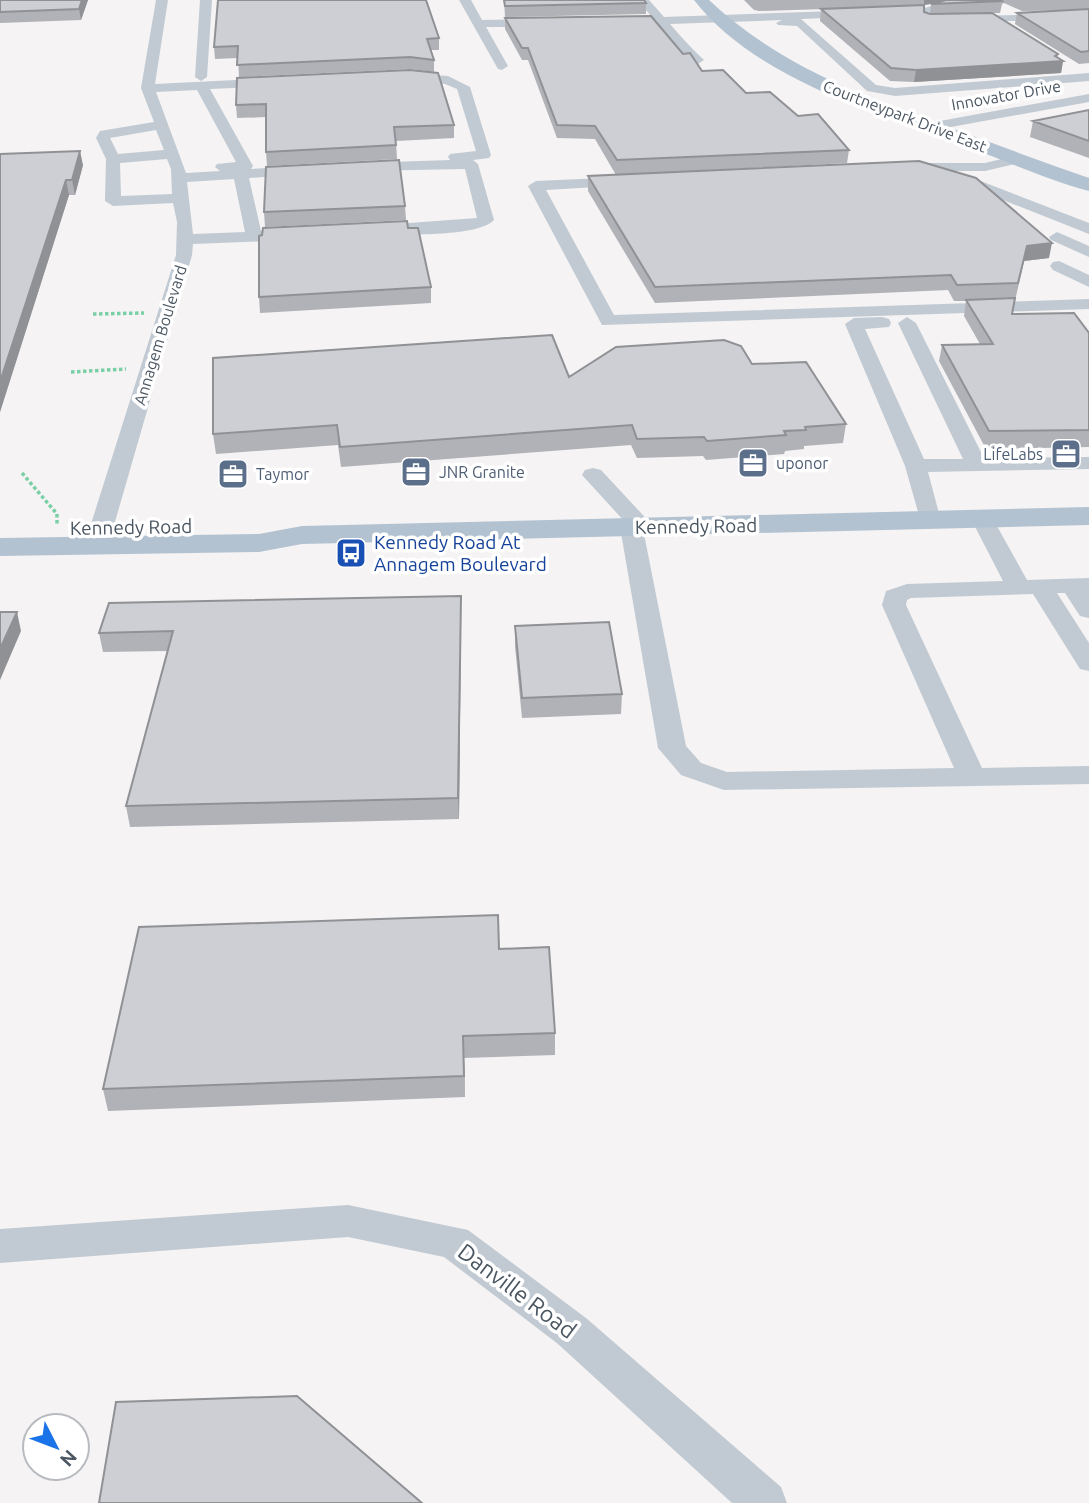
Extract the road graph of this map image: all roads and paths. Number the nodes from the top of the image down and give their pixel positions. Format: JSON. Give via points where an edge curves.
{"nodes":[{"id":1,"x":162,"y":0,"type":"edge"},
{"id":2,"x":206,"y":0,"type":"edge"},
{"id":3,"x":466,"y":0,"type":"edge"},
{"id":4,"x":643,"y":0,"type":"edge"},
{"id":5,"x":701,"y":0,"type":"edge"},
{"id":6,"x":954,"y":3,"type":"edge"},
{"id":7,"x":1002,"y":5,"type":"dead end"},
{"id":8,"x":1033,"y":17,"type":"edge"},
{"id":9,"x":1019,"y":18,"type":"junction"},
{"id":10,"x":953,"y":19,"type":"edge"},
{"id":11,"x":994,"y":19,"type":"junction"},
{"id":12,"x":939,"y":20,"type":"edge"},
{"id":13,"x":662,"y":21,"type":"junction"},
{"id":14,"x":609,"y":22,"type":"edge"},
{"id":15,"x":722,"y":22,"type":"junction"},
{"id":16,"x":800,"y":22,"type":"junction"},
{"id":17,"x":478,"y":23,"type":"junction"},
{"id":18,"x":557,"y":23,"type":"edge"},
{"id":19,"x":1017,"y":33,"type":"edge"},
{"id":20,"x":698,"y":60,"type":"edge"},
{"id":21,"x":1063,"y":62,"type":"edge"},
{"id":22,"x":502,"y":66,"type":"dead end"},
{"id":23,"x":453,"y":67,"type":"dead end"},
{"id":24,"x":1088,"y":77,"type":"edge"},
{"id":25,"x":284,"y":78,"type":"edge"},
{"id":26,"x":201,"y":81,"type":"junction"},
{"id":27,"x":147,"y":84,"type":"junction"},
{"id":28,"x":1089,"y":97,"type":"edge"},
{"id":29,"x":161,"y":125,"type":"junction"},
{"id":30,"x":929,"y":127,"type":"junction"},
{"id":31,"x":113,"y":159,"type":"junction"},
{"id":32,"x":1018,"y":159,"type":"junction"},
{"id":33,"x":317,"y":166,"type":"edge"},
{"id":34,"x":930,"y":166,"type":"junction"},
{"id":35,"x":177,"y":167,"type":"junction"},
{"id":36,"x":889,"y":168,"type":"edge"},
{"id":37,"x":243,"y":170,"type":"junction"},
{"id":38,"x":644,"y":181,"type":"edge"},
{"id":39,"x":1089,"y":185,"type":"edge"},
{"id":40,"x":181,"y":198,"type":"junction"},
{"id":41,"x":1089,"y":229,"type":"edge"},
{"id":42,"x":367,"y":231,"type":"edge"},
{"id":43,"x":313,"y":234,"type":"edge"},
{"id":44,"x":254,"y":236,"type":"junction"},
{"id":45,"x":1057,"y":237,"type":"dead end"},
{"id":46,"x":185,"y":239,"type":"junction"},
{"id":47,"x":1089,"y":252,"type":"edge"},
{"id":48,"x":1059,"y":267,"type":"dead end"},
{"id":49,"x":1089,"y":282,"type":"edge"},
{"id":50,"x":1089,"y":304,"type":"edge"},
{"id":51,"x":167,"y":312,"type":"junction"},
{"id":52,"x":93,"y":314,"type":"dead end"},
{"id":53,"x":1089,"y":318,"type":"edge"},
{"id":54,"x":907,"y":323,"type":"junction"},
{"id":55,"x":150,"y":367,"type":"junction"},
{"id":56,"x":71,"y":372,"type":"dead end"},
{"id":57,"x":1089,"y":463,"type":"edge"},
{"id":58,"x":916,"y":466,"type":"junction"},
{"id":59,"x":976,"y":467,"type":"junction"},
{"id":60,"x":22,"y":473,"type":"dead end"},
{"id":61,"x":593,"y":475,"type":"dead end"},
{"id":62,"x":1089,"y":516,"type":"edge"},
{"id":63,"x":982,"y":519,"type":"junction"},
{"id":64,"x":930,"y":521,"type":"junction"},
{"id":65,"x":637,"y":527,"type":"junction"},
{"id":66,"x":57,"y":528,"type":"junction"},
{"id":67,"x":0,"y":529,"type":"edge"},
{"id":68,"x":99,"y":536,"type":"junction"},
{"id":69,"x":0,"y":547,"type":"edge"},
{"id":70,"x":1080,"y":586,"type":"edge"},
{"id":71,"x":1030,"y":587,"type":"junction"},
{"id":72,"x":1089,"y":611,"type":"edge"},
{"id":73,"x":1089,"y":663,"type":"edge"},
{"id":74,"x":1089,"y":775,"type":"edge"},
{"id":75,"x":972,"y":777,"type":"junction"},
{"id":76,"x":0,"y":1246,"type":"edge"},
{"id":77,"x":765,"y":1503,"type":"edge"}],
"edges":[{"from":1,"to":27,"type":"street","name":"Annagem Boulevard"},
{"from":2,"to":26,"type":"street"},
{"from":3,"to":17,"type":"street"},
{"from":4,"to":13,"type":"street"},
{"from":5,"to":15,"type":"main road","name":"Courtneypark Drive East"},
{"from":6,"to":15,"type":"street","via":[[924,11]]},
{"from":7,"to":9,"type":"street"},
{"from":8,"to":9,"type":"street"},
{"from":9,"to":11,"type":"street"},
{"from":10,"to":11,"type":"street"},
{"from":11,"to":19,"type":"street"},
{"from":12,"to":16,"type":"street"},
{"from":13,"to":14,"type":"street"},
{"from":13,"to":15,"type":"street"},
{"from":13,"to":20,"type":"street"},
{"from":15,"to":16,"type":"street"},
{"from":15,"to":30,"type":"main road","name":"Courtneypark Drive East","via":[[768,55],[823,85]]},
{"from":16,"to":24,"type":"street","via":[[872,88],[895,92]]},
{"from":17,"to":18,"type":"street"},
{"from":17,"to":22,"type":"street"},
{"from":21,"to":24,"type":"street"},
{"from":23,"to":42,"type":"street","via":[[386,74],[448,80],[463,87],[484,155],[351,165],[471,164],[486,220],[474,225]]},
{"from":25,"to":26,"type":"street"},
{"from":26,"to":27,"type":"street"},
{"from":26,"to":37,"type":"street"},
{"from":27,"to":29,"type":"street","name":"Annagem Boulevard"},
{"from":28,"to":30,"type":"street","name":"Innovator Drive"},
{"from":29,"to":31,"type":"street","via":[[105,134]]},
{"from":29,"to":35,"type":"street","name":"Annagem Boulevard"},
{"from":30,"to":32,"type":"main road","name":"Courtneypark Drive East"},
{"from":31,"to":35,"type":"street"},
{"from":31,"to":40,"type":"street","via":[[113,201]]},
{"from":32,"to":34,"type":"street","via":[[985,167]]},
{"from":32,"to":39,"type":"main road","name":"Courtneypark Drive East"},
{"from":33,"to":37,"type":"street"},
{"from":34,"to":36,"type":"street"},
{"from":34,"to":41,"type":"street"},
{"from":35,"to":37,"type":"street"},
{"from":35,"to":40,"type":"street","name":"Annagem Boulevard"},
{"from":37,"to":44,"type":"street"},
{"from":38,"to":50,"type":"street","via":[[536,186],[608,321]]},
{"from":40,"to":46,"type":"street","name":"Annagem Boulevard"},
{"from":43,"to":44,"type":"street"},
{"from":44,"to":46,"type":"street"},
{"from":45,"to":47,"type":"street"},
{"from":46,"to":51,"type":"street","name":"Annagem Boulevard"},
{"from":48,"to":49,"type":"street"},
{"from":51,"to":52,"type":"path"},
{"from":51,"to":55,"type":"street","name":"Annagem Boulevard"},
{"from":53,"to":54,"type":"street"},
{"from":54,"to":58,"type":"street","via":[[855,324]]},
{"from":54,"to":59,"type":"street"},
{"from":55,"to":56,"type":"path"},
{"from":55,"to":68,"type":"street","name":"Annagem Boulevard"},
{"from":57,"to":59,"type":"street"},
{"from":58,"to":59,"type":"street"},
{"from":58,"to":64,"type":"street"},
{"from":60,"to":66,"type":"path","via":[[57,514]]},
{"from":61,"to":65,"type":"street"},
{"from":62,"to":63,"type":"main road","name":"Kennedy Road"},
{"from":63,"to":64,"type":"main road","name":"Kennedy Road"},
{"from":63,"to":71,"type":"street"},
{"from":64,"to":65,"type":"main road","name":"Kennedy Road"},
{"from":65,"to":68,"type":"main road","name":"Kennedy Road","via":[[302,535],[259,543]]},
{"from":65,"to":75,"type":"street","via":[[672,748],[691,769],[724,781]]},
{"from":66,"to":67,"type":"main road","name":"Kennedy Road"},
{"from":66,"to":68,"type":"main road","name":"Kennedy Road"},
{"from":68,"to":69,"type":"main road","name":"Kennedy Road"},
{"from":70,"to":71,"type":"street"},
{"from":70,"to":72,"type":"street"},
{"from":71,"to":73,"type":"street"},
{"from":71,"to":75,"type":"street","via":[[907,591],[895,596],[894,605]]},
{"from":74,"to":75,"type":"street"},
{"from":76,"to":77,"type":"street","name":"Danville Road","via":[[348,1221],[454,1242],[572,1331]]}]}
